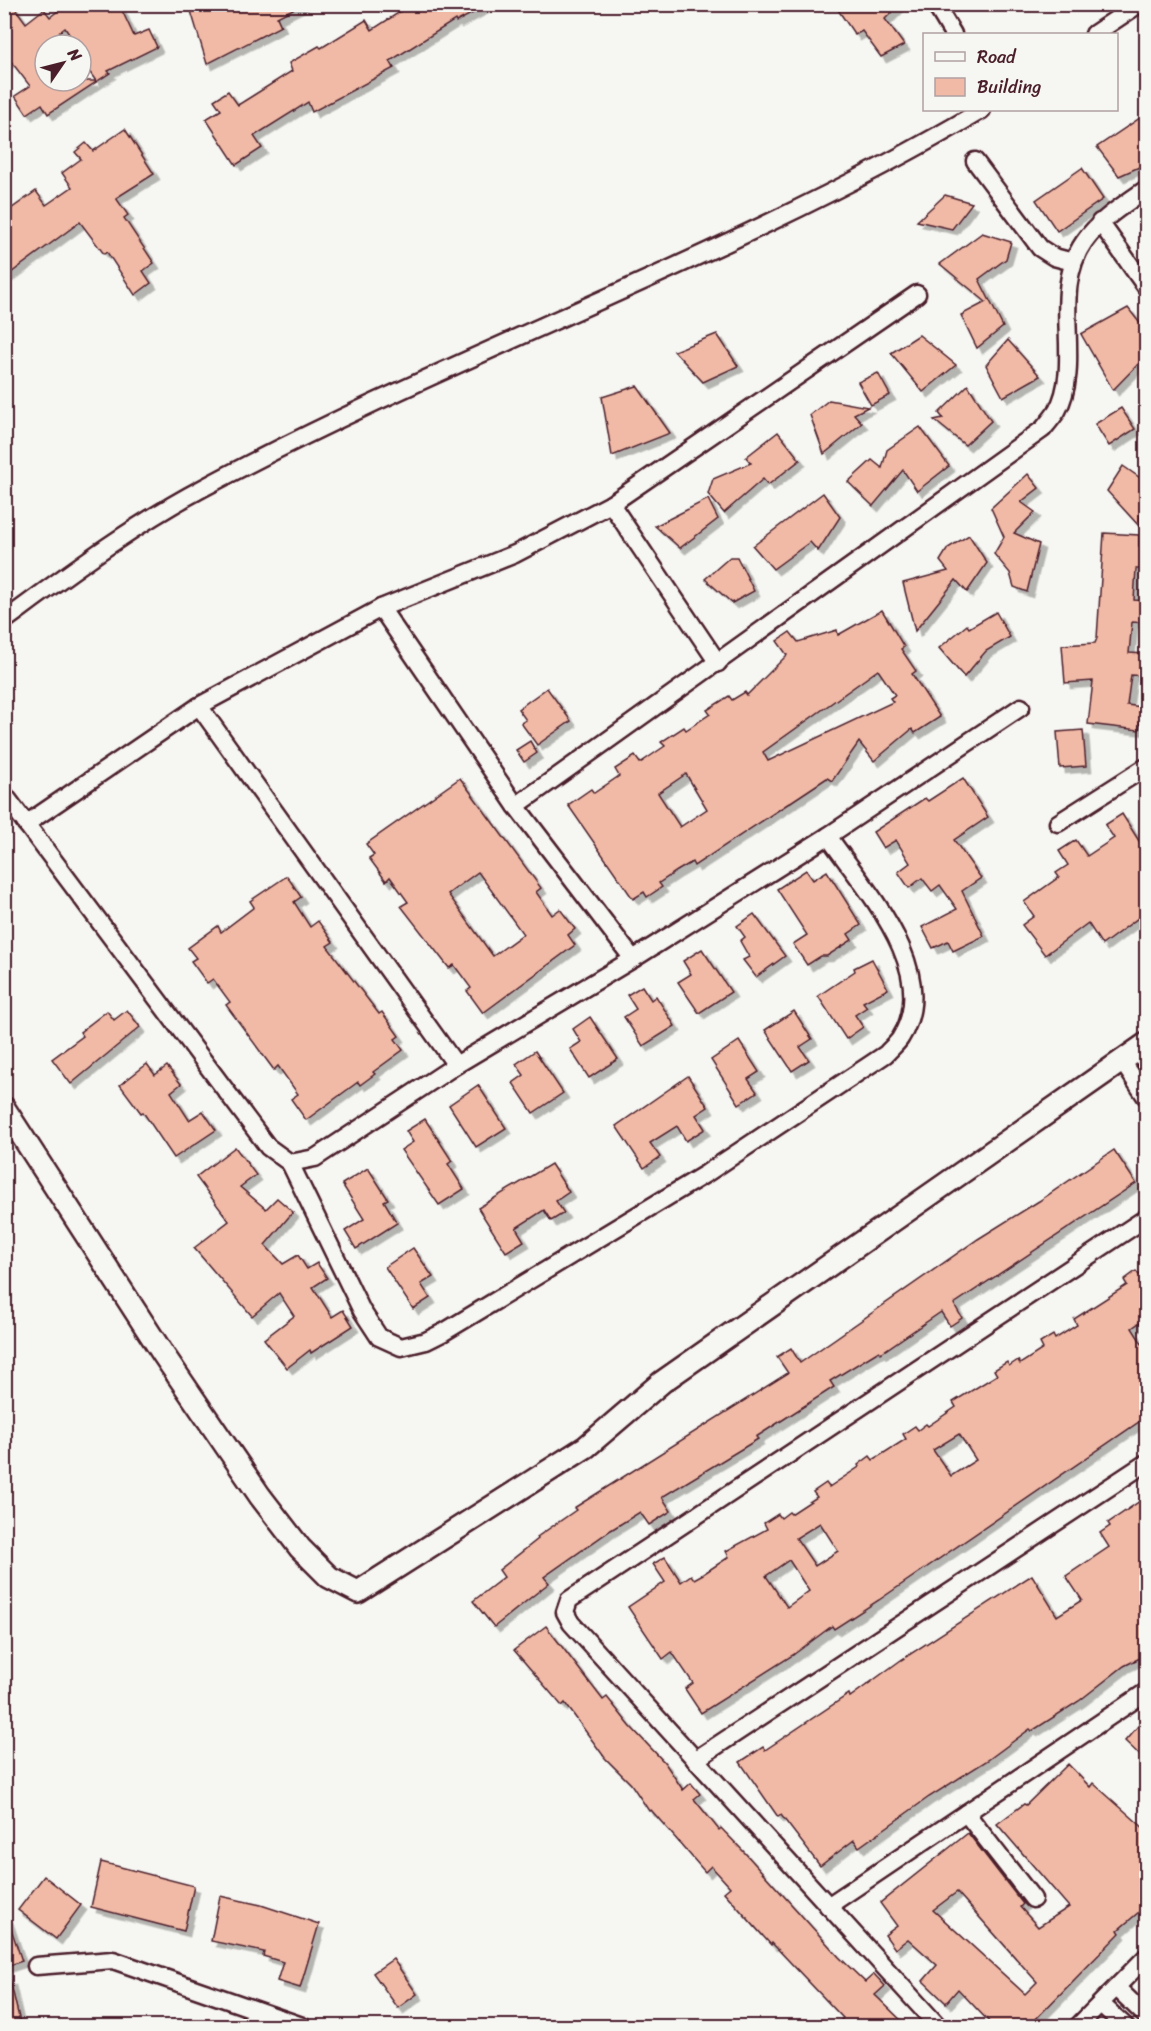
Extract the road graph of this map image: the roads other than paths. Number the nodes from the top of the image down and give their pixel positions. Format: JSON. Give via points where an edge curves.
{"nodes":[{"id":1,"x":935,"y":4,"type":"edge"},
{"id":2,"x":1139,"y":4,"type":"edge"},
{"id":3,"x":952,"y":33,"type":"edge"},
{"id":4,"x":1096,"y":33,"type":"edge"},
{"id":5,"x":980,"y":111,"type":"edge"},
{"id":6,"x":975,"y":161,"type":"dead end"},
{"id":7,"x":1146,"y":189,"type":"edge"},
{"id":8,"x":1100,"y":222,"type":"junction"},
{"id":9,"x":1073,"y":262,"type":"junction"},
{"id":10,"x":1146,"y":287,"type":"edge"},
{"id":11,"x":917,"y":294,"type":"dead end"},
{"id":12,"x":611,"y":504,"type":"junction"},
{"id":13,"x":381,"y":608,"type":"junction"},
{"id":14,"x":4,"y":621,"type":"edge"},
{"id":15,"x":718,"y":663,"type":"junction"},
{"id":16,"x":199,"y":706,"type":"junction"},
{"id":17,"x":1022,"y":707,"type":"dead end"},
{"id":18,"x":1146,"y":767,"type":"edge"},
{"id":19,"x":4,"y":794,"type":"edge"},
{"id":20,"x":516,"y":806,"type":"junction"},
{"id":21,"x":1058,"y":823,"type":"dead end"},
{"id":22,"x":26,"y":824,"type":"junction"},
{"id":23,"x":828,"y":836,"type":"junction"},
{"id":24,"x":633,"y":959,"type":"junction"},
{"id":25,"x":1146,"y":1044,"type":"edge"},
{"id":26,"x":1122,"y":1061,"type":"junction"},
{"id":27,"x":456,"y":1065,"type":"junction"},
{"id":28,"x":1146,"y":1097,"type":"edge"},
{"id":29,"x":4,"y":1108,"type":"edge"},
{"id":30,"x":290,"y":1163,"type":"junction"},
{"id":31,"x":1146,"y":1218,"type":"edge"},
{"id":32,"x":1146,"y":1463,"type":"edge"},
{"id":33,"x":1146,"y":1692,"type":"edge"},
{"id":34,"x":695,"y":1760,"type":"junction"},
{"id":35,"x":966,"y":1813,"type":"junction"},
{"id":36,"x":1033,"y":1899,"type":"dead end"},
{"id":37,"x":828,"y":1906,"type":"junction"},
{"id":38,"x":1146,"y":1957,"type":"edge"},
{"id":39,"x":36,"y":1966,"type":"dead end"},
{"id":40,"x":1117,"y":1988,"type":"junction"},
{"id":41,"x":1101,"y":2004,"type":"junction"},
{"id":42,"x":263,"y":2013,"type":"junction"},
{"id":43,"x":1146,"y":2016,"type":"edge"},
{"id":44,"x":245,"y":2026,"type":"edge"},
{"id":45,"x":302,"y":2026,"type":"edge"},
{"id":46,"x":938,"y":2026,"type":"edge"},
{"id":47,"x":1078,"y":2026,"type":"edge"},
{"id":48,"x":1125,"y":2026,"type":"edge"}],
"edges":[{"from":1,"to":3,"type":"street"},
{"from":2,"to":4,"type":"street"},
{"from":5,"to":14,"type":"street","via":[[899,159],[803,207],[336,420],[201,489],[85,562]]},
{"from":6,"to":9,"type":"street","via":[[1040,248]]},
{"from":7,"to":8,"type":"street"},
{"from":8,"to":9,"type":"street"},
{"from":8,"to":10,"type":"street"},
{"from":9,"to":15,"type":"street","via":[[1067,289],[1066,377],[1058,410],[1043,429]]},
{"from":11,"to":12,"type":"street"},
{"from":12,"to":13,"type":"street","via":[[515,554]]},
{"from":12,"to":15,"type":"street"},
{"from":13,"to":16,"type":"street"},
{"from":13,"to":20,"type":"street"},
{"from":15,"to":20,"type":"street"},
{"from":16,"to":22,"type":"street"},
{"from":16,"to":27,"type":"street"},
{"from":17,"to":23,"type":"street"},
{"from":18,"to":21,"type":"street"},
{"from":19,"to":22,"type":"street"},
{"from":20,"to":24,"type":"street"},
{"from":22,"to":30,"type":"street","via":[[268,1147]]},
{"from":23,"to":24,"type":"street"},
{"from":23,"to":30,"type":"street","via":[[901,941],[910,968],[912,1006],[902,1036],[886,1054],[707,1173],[444,1332],[401,1347],[379,1337],[362,1311]]},
{"from":24,"to":27,"type":"street"},
{"from":25,"to":26,"type":"street"},
{"from":26,"to":28,"type":"street"},
{"from":26,"to":29,"type":"street","via":[[680,1369],[586,1447],[358,1592],[329,1577],[300,1548],[260,1496]]},
{"from":27,"to":30,"type":"street","via":[[315,1158]]},
{"from":31,"to":34,"type":"street","via":[[569,1600],[565,1612],[571,1623]]},
{"from":32,"to":34,"type":"street"},
{"from":33,"to":35,"type":"street"},
{"from":34,"to":37,"type":"street"},
{"from":35,"to":36,"type":"street"},
{"from":35,"to":37,"type":"street"},
{"from":37,"to":46,"type":"street"},
{"from":38,"to":40,"type":"street"},
{"from":39,"to":42,"type":"street","via":[[113,1960]]},
{"from":40,"to":41,"type":"street"},
{"from":40,"to":43,"type":"street"},
{"from":41,"to":47,"type":"street"},
{"from":41,"to":48,"type":"street"},
{"from":42,"to":44,"type":"street"},
{"from":42,"to":45,"type":"street"}]}
